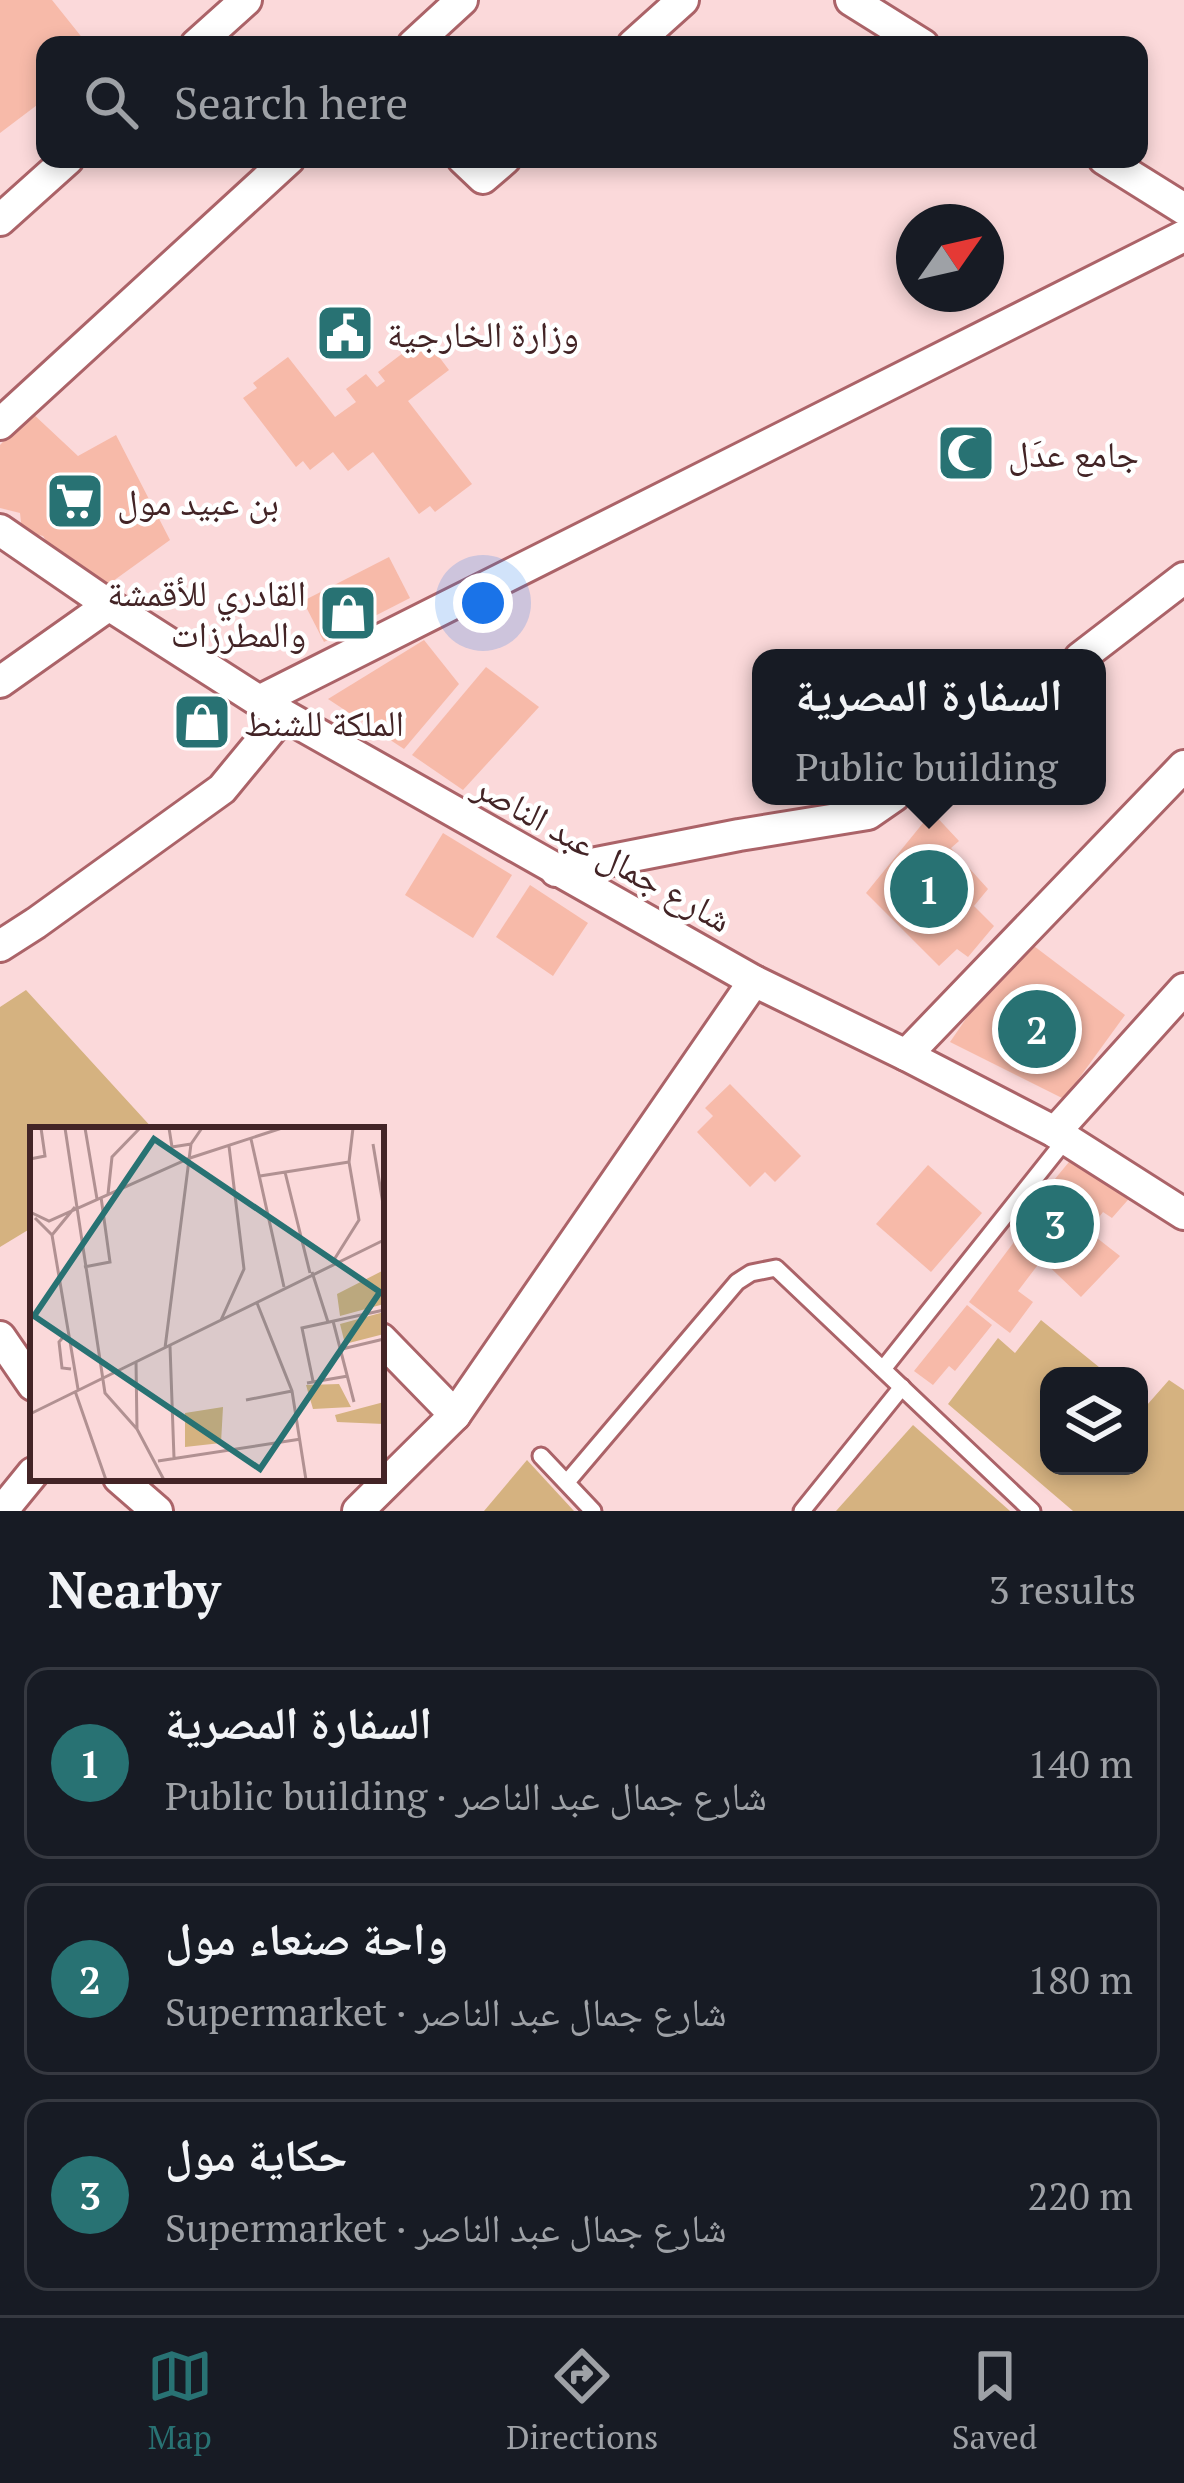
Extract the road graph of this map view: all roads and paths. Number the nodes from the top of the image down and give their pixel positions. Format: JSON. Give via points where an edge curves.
{"nodes":[{"id":1,"x":462,"y":0,"type":"edge"},
{"id":2,"x":683,"y":0,"type":"edge"},
{"id":3,"x":851,"y":0,"type":"edge"},
{"id":4,"x":241,"y":2,"type":"edge"},
{"id":5,"x":205,"y":36,"type":"edge"},
{"id":6,"x":423,"y":36,"type":"edge"},
{"id":7,"x":643,"y":36,"type":"edge"},
{"id":8,"x":909,"y":36,"type":"edge"},
{"id":9,"x":56,"y":168,"type":"edge"},
{"id":10,"x":279,"y":168,"type":"edge"},
{"id":11,"x":1118,"y":168,"type":"edge"},
{"id":12,"x":6,"y":206,"type":"edge"},
{"id":13,"x":1184,"y":209,"type":"edge"},
{"id":14,"x":1184,"y":236,"type":"edge"},
{"id":15,"x":0,"y":424,"type":"edge"},
{"id":16,"x":0,"y":530,"type":"edge"},
{"id":17,"x":1184,"y":578,"type":"edge"},
{"id":18,"x":109,"y":604,"type":"junction"},
{"id":19,"x":1092,"y":649,"type":"edge"},
{"id":20,"x":0,"y":682,"type":"edge"},
{"id":21,"x":271,"y":708,"type":"junction"},
{"id":22,"x":1184,"y":766,"type":"edge"},
{"id":23,"x":881,"y":805,"type":"edge"},
{"id":24,"x":556,"y":871,"type":"junction"},
{"id":25,"x":0,"y":946,"type":"edge"},
{"id":26,"x":754,"y":982,"type":"junction"},
{"id":27,"x":1184,"y":989,"type":"edge"},
{"id":28,"x":906,"y":1054,"type":"junction"},
{"id":29,"x":1061,"y":1135,"type":"junction"},
{"id":30,"x":1178,"y":1205,"type":"edge"},
{"id":31,"x":0,"y":1337,"type":"edge"},
{"id":32,"x":384,"y":1342,"type":"edge"},
{"id":33,"x":883,"y":1369,"type":"junction"},
{"id":34,"x":30,"y":1381,"type":"edge"},
{"id":35,"x":902,"y":1387,"type":"junction"},
{"id":36,"x":455,"y":1414,"type":"junction"},
{"id":37,"x":541,"y":1456,"type":"dead end"},
{"id":38,"x":30,"y":1477,"type":"edge"},
{"id":39,"x":122,"y":1481,"type":"edge"},
{"id":40,"x":567,"y":1482,"type":"junction"},
{"id":41,"x":2,"y":1511,"type":"edge"},
{"id":42,"x":157,"y":1511,"type":"edge"},
{"id":43,"x":358,"y":1511,"type":"edge"},
{"id":44,"x":593,"y":1511,"type":"edge"},
{"id":45,"x":802,"y":1511,"type":"edge"},
{"id":46,"x":1033,"y":1511,"type":"edge"}],
"edges":[{"from":1,"to":6,"type":"street"},
{"from":2,"to":7,"type":"street"},
{"from":3,"to":8,"type":"street"},
{"from":4,"to":5,"type":"street"},
{"from":9,"to":12,"type":"street"},
{"from":10,"to":15,"type":"street"},
{"from":11,"to":13,"type":"street"},
{"from":14,"to":21,"type":"street"},
{"from":16,"to":18,"type":"street","name":"شارع جمال عبد الناصر"},
{"from":17,"to":19,"type":"street"},
{"from":18,"to":20,"type":"street"},
{"from":18,"to":21,"type":"street","name":"شارع جمال عبد الناصر"},
{"from":21,"to":24,"type":"street","name":"شارع جمال عبد الناصر"},
{"from":21,"to":25,"type":"street","via":[[222,789]]},
{"from":22,"to":28,"type":"street"},
{"from":23,"to":24,"type":"street","via":[[868,814]]},
{"from":24,"to":26,"type":"street","name":"شارع جمال عبد الناصر"},
{"from":26,"to":28,"type":"street","name":"شارع جمال عبد الناصر"},
{"from":26,"to":36,"type":"street"},
{"from":27,"to":29,"type":"street"},
{"from":28,"to":29,"type":"street","name":"شارع جمال عبد الناصر"},
{"from":29,"to":30,"type":"street","name":"شارع جمال عبد الناصر"},
{"from":29,"to":33,"type":"lane"},
{"from":31,"to":34,"type":"street"},
{"from":32,"to":36,"type":"street"},
{"from":33,"to":35,"type":"lane"},
{"from":33,"to":40,"type":"lane","via":[[776,1268],[751,1273]]},
{"from":35,"to":45,"type":"lane"},
{"from":35,"to":46,"type":"lane"},
{"from":36,"to":43,"type":"street"},
{"from":37,"to":40,"type":"lane"},
{"from":38,"to":41,"type":"street"},
{"from":39,"to":42,"type":"street"},
{"from":40,"to":44,"type":"lane"}]}
